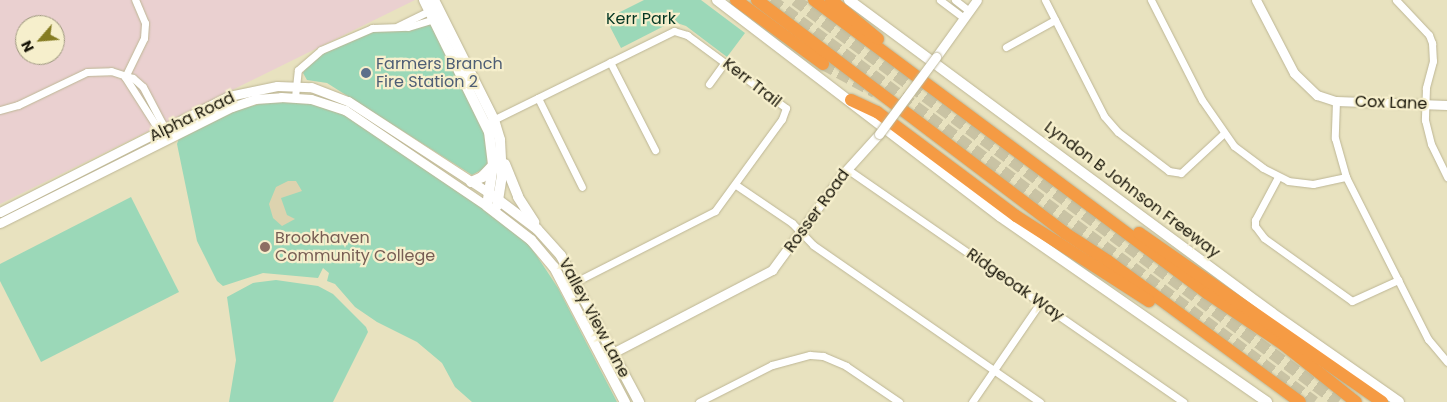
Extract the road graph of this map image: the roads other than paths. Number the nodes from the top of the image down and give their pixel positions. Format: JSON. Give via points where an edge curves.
{"nodes":[{"id":1,"x":135,"y":0,"type":"edge"},
{"id":2,"x":424,"y":0,"type":"edge"},
{"id":3,"x":717,"y":0,"type":"edge"},
{"id":4,"x":736,"y":0,"type":"edge"},
{"id":5,"x":757,"y":0,"type":"edge"},
{"id":6,"x":814,"y":0,"type":"edge"},
{"id":7,"x":831,"y":0,"type":"edge"},
{"id":8,"x":849,"y":0,"type":"edge"},
{"id":9,"x":940,"y":0,"type":"edge"},
{"id":10,"x":955,"y":0,"type":"edge"},
{"id":11,"x":977,"y":0,"type":"edge"},
{"id":12,"x":1045,"y":0,"type":"edge"},
{"id":13,"x":1151,"y":0,"type":"edge"},
{"id":14,"x":1256,"y":0,"type":"edge"},
{"id":15,"x":1396,"y":0,"type":"edge"},
{"id":16,"x":435,"y":11,"type":"edge"},
{"id":17,"x":967,"y":14,"type":"junction"},
{"id":18,"x":1055,"y":20,"type":"junction"},
{"id":19,"x":1006,"y":47,"type":"dead end"},
{"id":20,"x":891,"y":58,"type":"junction"},
{"id":21,"x":610,"y":62,"type":"junction"},
{"id":22,"x":725,"y":62,"type":"junction"},
{"id":23,"x":823,"y":64,"type":"tunnel mouth"},
{"id":24,"x":125,"y":77,"type":"junction"},
{"id":25,"x":709,"y":84,"type":"dead end"},
{"id":26,"x":296,"y":86,"type":"junction"},
{"id":27,"x":295,"y":97,"type":"junction"},
{"id":28,"x":538,"y":98,"type":"junction"},
{"id":29,"x":851,"y":100,"type":"junction"},
{"id":30,"x":1336,"y":102,"type":"junction"},
{"id":31,"x":1425,"y":104,"type":"junction"},
{"id":32,"x":1447,"y":105,"type":"edge"},
{"id":33,"x":0,"y":110,"type":"edge"},
{"id":34,"x":490,"y":122,"type":"junction"},
{"id":35,"x":163,"y":134,"type":"junction"},
{"id":36,"x":1223,"y":134,"type":"junction"},
{"id":37,"x":655,"y":150,"type":"dead end"},
{"id":38,"x":502,"y":157,"type":"junction"},
{"id":39,"x":493,"y":165,"type":"junction"},
{"id":40,"x":847,"y":169,"type":"junction"},
{"id":41,"x":1346,"y":177,"type":"junction"},
{"id":42,"x":1447,"y":177,"type":"edge"},
{"id":43,"x":1278,"y":178,"type":"junction"},
{"id":44,"x":471,"y":182,"type":"junction"},
{"id":45,"x":736,"y":185,"type":"junction"},
{"id":46,"x":582,"y":187,"type":"dead end"},
{"id":47,"x":489,"y":193,"type":"junction"},
{"id":48,"x":499,"y":200,"type":"junction"},
{"id":49,"x":491,"y":209,"type":"junction"},
{"id":50,"x":1095,"y":210,"type":"junction"},
{"id":51,"x":0,"y":212,"type":"edge"},
{"id":52,"x":0,"y":223,"type":"edge"},
{"id":53,"x":802,"y":233,"type":"junction"},
{"id":54,"x":543,"y":236,"type":"junction"},
{"id":55,"x":1398,"y":280,"type":"junction"},
{"id":56,"x":576,"y":281,"type":"junction"},
{"id":57,"x":565,"y":287,"type":"junction"},
{"id":58,"x":1040,"y":303,"type":"junction"},
{"id":59,"x":1179,"y":314,"type":"junction"},
{"id":60,"x":613,"y":353,"type":"junction"},
{"id":61,"x":603,"y":358,"type":"junction"},
{"id":62,"x":1447,"y":362,"type":"edge"},
{"id":63,"x":994,"y":370,"type":"junction"},
{"id":64,"x":625,"y":402,"type":"edge"},
{"id":65,"x":638,"y":402,"type":"edge"},
{"id":66,"x":699,"y":402,"type":"edge"},
{"id":67,"x":898,"y":402,"type":"edge"},
{"id":68,"x":972,"y":402,"type":"edge"},
{"id":69,"x":1040,"y":402,"type":"edge"},
{"id":70,"x":1183,"y":402,"type":"edge"},
{"id":71,"x":1267,"y":402,"type":"edge"},
{"id":72,"x":1300,"y":402,"type":"edge"},
{"id":73,"x":1356,"y":402,"type":"edge"},
{"id":74,"x":1382,"y":402,"type":"edge"},
{"id":75,"x":1399,"y":402,"type":"edge"}],
"edges":[{"from":1,"to":24,"type":"street","via":[[145,23],[144,38]]},
{"from":2,"to":16,"type":"main road"},
{"from":3,"to":29,"type":"main road"},
{"from":4,"to":23,"type":"highway"},
{"from":5,"to":59,"type":"highway","via":[[1049,222]]},
{"from":6,"to":20,"type":"highway"},
{"from":7,"to":20,"type":"highway","via":[[877,38]]},
{"from":8,"to":75,"type":"main road","name":"Lyndon B Johnson Freeway","via":[[1272,313]]},
{"from":9,"to":17,"type":"street"},
{"from":10,"to":17,"type":"street"},
{"from":11,"to":17,"type":"street","name":"Rosser Road"},
{"from":12,"to":18,"type":"street"},
{"from":13,"to":36,"type":"street"},
{"from":14,"to":30,"type":"street","via":[[1301,82],[1318,95]]},
{"from":15,"to":31,"type":"street","via":[[1423,28],[1432,43],[1433,60],[1427,79]]},
{"from":16,"to":26,"type":"street","via":[[408,27],[357,32],[321,50],[302,64]]},
{"from":16,"to":34,"type":"main road"},
{"from":17,"to":40,"type":"street","name":"Rosser Road","bridge":true,"via":[[878,134]]},
{"from":18,"to":19,"type":"street"},
{"from":18,"to":36,"type":"street","via":[[1104,116],[1118,132],[1169,171],[1181,173]]},
{"from":20,"to":50,"type":"highway"},
{"from":21,"to":22,"type":"street","name":"Kerr Trail","via":[[674,31],[687,35]]},
{"from":21,"to":28,"type":"street","name":"Kerr Trail"},
{"from":21,"to":37,"type":"street"},
{"from":22,"to":25,"type":"street"},
{"from":22,"to":45,"type":"street","name":"Kerr Trail","via":[[786,108],[782,119]]},
{"from":24,"to":33,"type":"street","via":[[111,71],[93,70],[18,105]]},
{"from":24,"to":35,"type":"street"},
{"from":26,"to":27,"type":"street"},
{"from":26,"to":35,"type":"street","name":"Alpha Road","via":[[236,94]]},
{"from":26,"to":44,"type":"street","name":"Alpha Road","via":[[325,91],[348,101]]},
{"from":27,"to":35,"type":"street","name":"Alpha Road","via":[[244,102]]},
{"from":27,"to":49,"type":"street","name":"Alpha Road","via":[[345,110]]},
{"from":28,"to":34,"type":"street","name":"Kerr Trail"},
{"from":28,"to":46,"type":"street"},
{"from":29,"to":59,"type":"highway","via":[[877,112],[1050,238],[1161,308]]},
{"from":29,"to":71,"type":"main road","via":[[1001,217]]},
{"from":30,"to":31,"type":"street","name":"Cox Lane"},
{"from":30,"to":41,"type":"street","via":[[1335,138]]},
{"from":31,"to":32,"type":"street","name":"Cox Lane"},
{"from":31,"to":42,"type":"street","via":[[1427,134]]},
{"from":34,"to":38,"type":"main road"},
{"from":34,"to":39,"type":"main road"},
{"from":35,"to":51,"type":"street","name":"Alpha Road"},
{"from":35,"to":52,"type":"street","name":"Alpha Road"},
{"from":36,"to":43,"type":"street","via":[[1248,158]]},
{"from":38,"to":48,"type":"main road"},
{"from":38,"to":54,"type":"main road","via":[[518,197]]},
{"from":39,"to":44,"type":"main road","via":[[482,178]]},
{"from":39,"to":47,"type":"main road"},
{"from":40,"to":53,"type":"street","name":"Rosser Road"},
{"from":40,"to":58,"type":"street","name":"Ridgeoak Way"},
{"from":41,"to":43,"type":"street","via":[[1313,184]]},
{"from":41,"to":55,"type":"street"},
{"from":43,"to":55,"type":"street","via":[[1255,220],[1255,226],[1264,238],[1352,300]]},
{"from":44,"to":47,"type":"street","name":"Alpha Road"},
{"from":45,"to":53,"type":"street"},
{"from":45,"to":56,"type":"street","name":"Kerr Trail","via":[[710,214]]},
{"from":47,"to":48,"type":"main road","name":"Valley View Lane"},
{"from":47,"to":49,"type":"main road"},
{"from":48,"to":49,"type":"main road"},
{"from":48,"to":54,"type":"main road","name":"Valley View Lane"},
{"from":49,"to":57,"type":"main road","name":"Valley View Lane","via":[[545,255]]},
{"from":50,"to":73,"type":"highway","via":[[1207,293],[1283,344]]},
{"from":50,"to":74,"type":"highway","via":[[1139,232]]},
{"from":53,"to":60,"type":"street","name":"Rosser Road","via":[[765,276]]},
{"from":53,"to":63,"type":"street","via":[[813,245]]},
{"from":54,"to":56,"type":"main road","name":"Valley View Lane","via":[[561,256]]},
{"from":55,"to":62,"type":"street","via":[[1428,339]]},
{"from":56,"to":57,"type":"street","name":"Kerr Trail"},
{"from":56,"to":60,"type":"main road","name":"Valley View Lane"},
{"from":57,"to":61,"type":"main road","name":"Valley View Lane"},
{"from":58,"to":63,"type":"street"},
{"from":58,"to":70,"type":"street","name":"Ridgeoak Way"},
{"from":59,"to":72,"type":"highway"},
{"from":60,"to":61,"type":"street","name":"Rosser Road"},
{"from":60,"to":65,"type":"main road","name":"Valley View Lane"},
{"from":61,"to":64,"type":"main road","name":"Valley View Lane"},
{"from":63,"to":68,"type":"street"},
{"from":63,"to":69,"type":"street"},
{"from":66,"to":67,"type":"street","via":[[772,365],[810,355],[823,356],[846,366]]}]}
